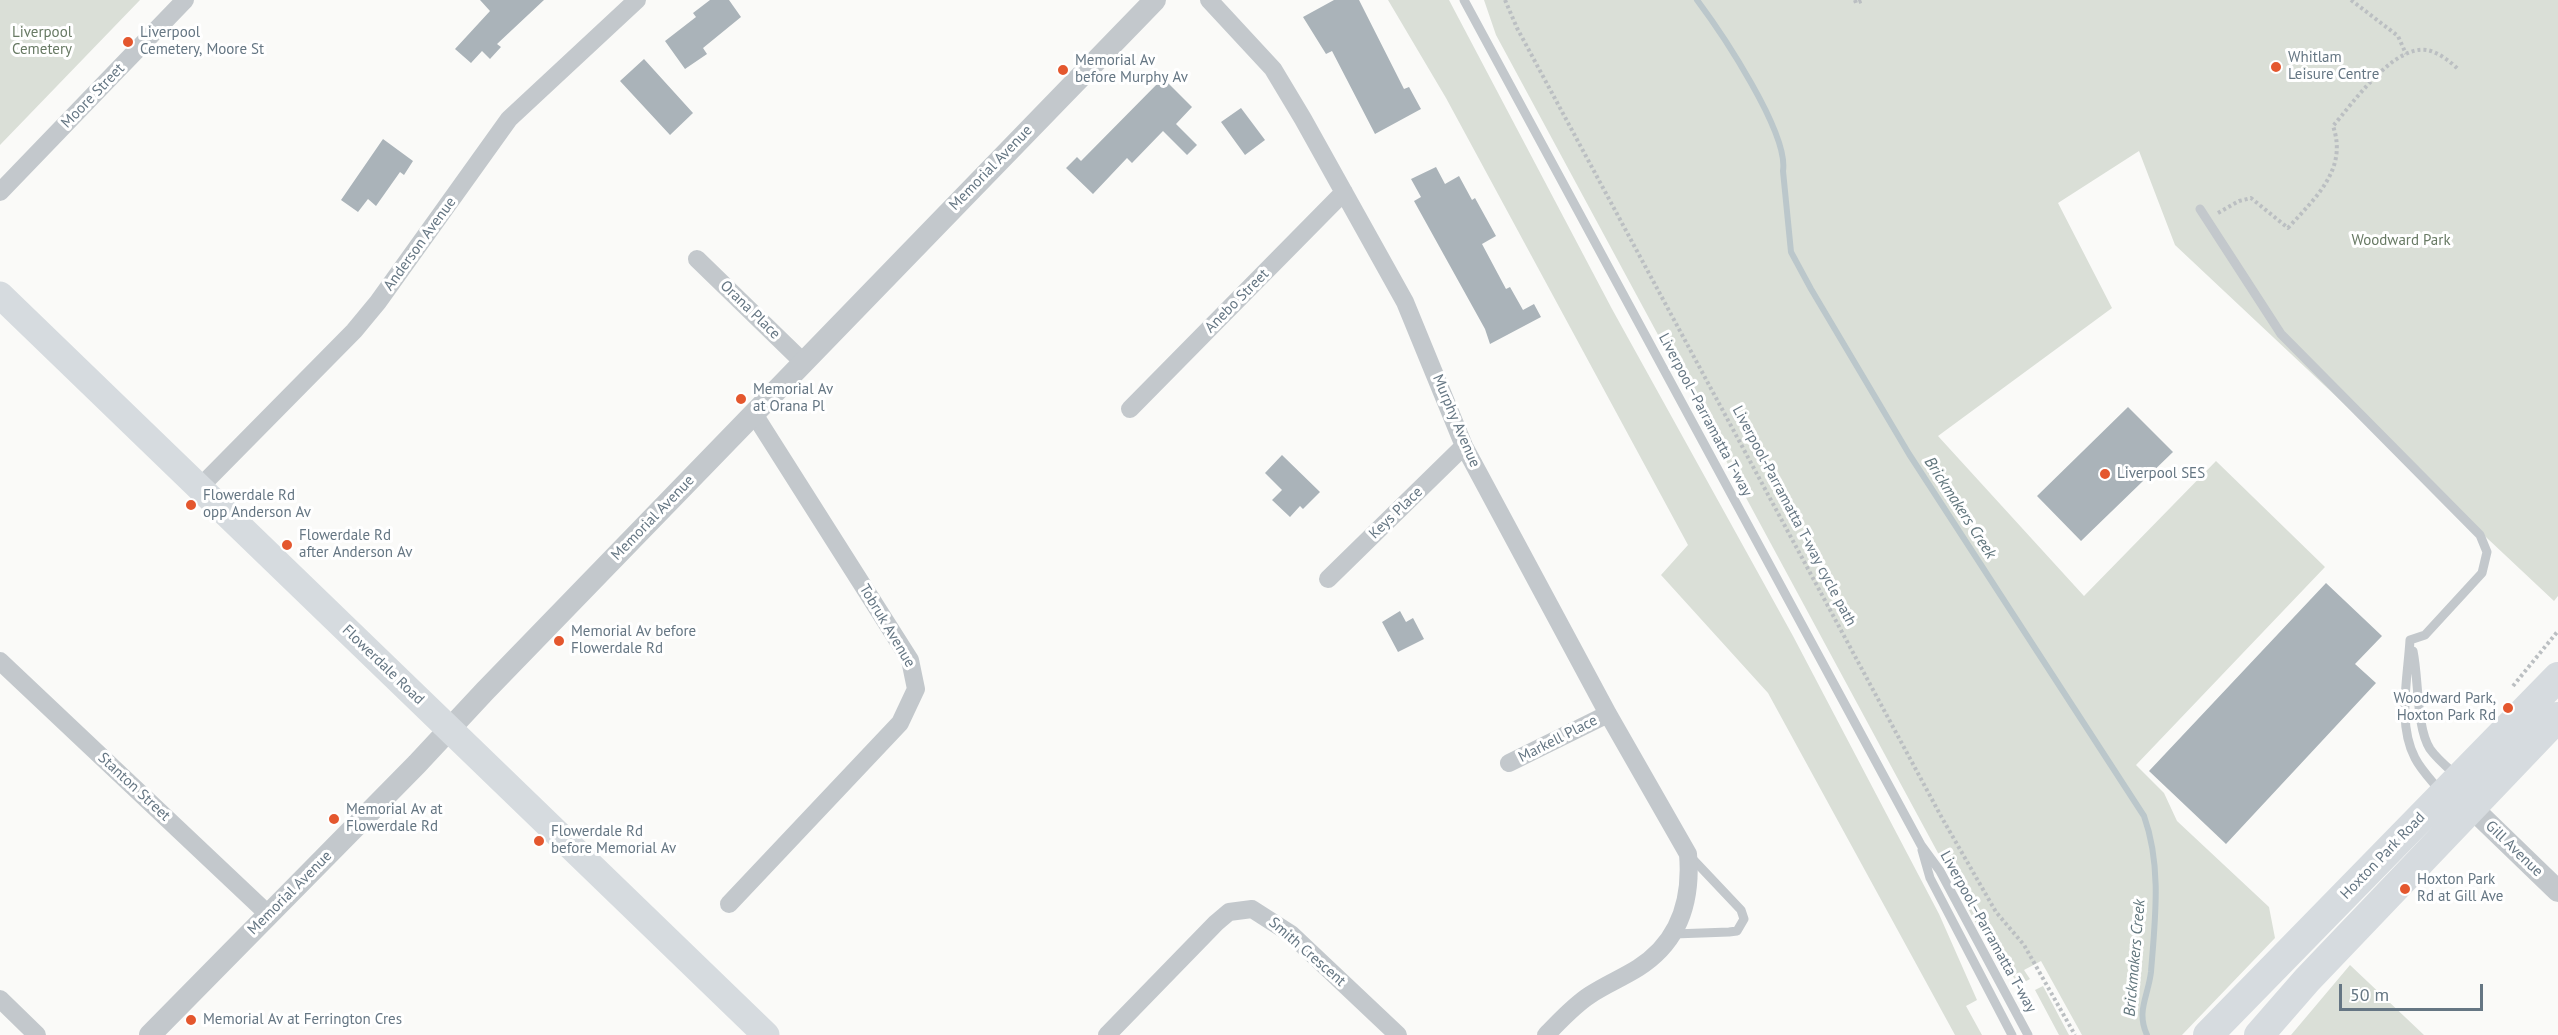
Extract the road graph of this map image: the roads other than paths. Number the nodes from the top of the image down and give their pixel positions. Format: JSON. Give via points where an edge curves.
{"nodes":[{"id":1,"x":185,"y":0,"type":"edge"},
{"id":2,"x":637,"y":0,"type":"edge"},
{"id":3,"x":1155,"y":0,"type":"edge"},
{"id":4,"x":1209,"y":0,"type":"edge"},
{"id":5,"x":1464,"y":0,"type":"edge"},
{"id":6,"x":0,"y":192,"type":"edge"},
{"id":7,"x":1344,"y":192,"type":"junction"},
{"id":8,"x":2200,"y":209,"type":"dead end"},
{"id":9,"x":697,"y":258,"type":"dead end"},
{"id":10,"x":0,"y":295,"type":"edge"},
{"id":11,"x":803,"y":362,"type":"junction"},
{"id":12,"x":1130,"y":409,"type":"dead end"},
{"id":13,"x":754,"y":414,"type":"junction"},
{"id":14,"x":1464,"y":446,"type":"junction"},
{"id":15,"x":200,"y":487,"type":"junction"},
{"id":16,"x":1328,"y":579,"type":"dead end"},
{"id":17,"x":2410,"y":640,"type":"junction"},
{"id":18,"x":0,"y":661,"type":"edge"},
{"id":19,"x":2558,"y":677,"type":"edge"},
{"id":20,"x":1608,"y":714,"type":"junction"},
{"id":21,"x":2558,"y":717,"type":"edge"},
{"id":22,"x":450,"y":729,"type":"junction"},
{"id":23,"x":1509,"y":764,"type":"dead end"},
{"id":24,"x":2450,"y":785,"type":"junction"},
{"id":25,"x":2471,"y":807,"type":"junction"},
{"id":26,"x":1921,"y":845,"type":"junction"},
{"id":27,"x":1688,"y":854,"type":"junction"},
{"id":28,"x":2558,"y":891,"type":"edge"},
{"id":29,"x":729,"y":904,"type":"dead end"},
{"id":30,"x":268,"y":914,"type":"junction"},
{"id":31,"x":1674,"y":934,"type":"junction"},
{"id":32,"x":0,"y":999,"type":"edge"},
{"id":33,"x":37,"y":1035,"type":"edge"},
{"id":34,"x":150,"y":1035,"type":"edge"},
{"id":35,"x":766,"y":1035,"type":"edge"},
{"id":36,"x":1107,"y":1035,"type":"edge"},
{"id":37,"x":1398,"y":1035,"type":"edge"},
{"id":38,"x":1546,"y":1035,"type":"edge"},
{"id":39,"x":2012,"y":1035,"type":"edge"},
{"id":40,"x":2028,"y":1035,"type":"edge"},
{"id":41,"x":2208,"y":1035,"type":"edge"},
{"id":42,"x":2259,"y":1035,"type":"edge"}],
"edges":[{"from":1,"to":6,"type":"street","name":"Moore Street"},
{"from":2,"to":15,"type":"street","name":"Anderson Avenue","via":[[509,119],[372,310]]},
{"from":3,"to":11,"type":"street","name":"Memorial Avenue"},
{"from":4,"to":7,"type":"street","name":"Murphy Avenue","via":[[1273,69]]},
{"from":5,"to":26,"type":"lane","name":"Liverpool–Parramatta T-way"},
{"from":7,"to":12,"type":"street","name":"Anebo Street"},
{"from":7,"to":14,"type":"street","name":"Murphy Avenue","via":[[1405,302]]},
{"from":8,"to":17,"type":"lane","via":[[2281,334],[2481,535],[2487,552],[2482,573],[2425,634]]},
{"from":9,"to":11,"type":"street","name":"Orana Place"},
{"from":10,"to":15,"type":"main road","name":"Flowerdale Road"},
{"from":11,"to":13,"type":"street","name":"Memorial Avenue"},
{"from":13,"to":22,"type":"street","name":"Memorial Avenue"},
{"from":13,"to":29,"type":"street","name":"Tobruk Avenue","via":[[910,660],[916,689],[900,723]]},
{"from":14,"to":16,"type":"street","name":"Keys Place"},
{"from":14,"to":20,"type":"street","name":"Murphy Avenue"},
{"from":15,"to":22,"type":"main road","name":"Flowerdale Road"},
{"from":17,"to":24,"type":"lane","via":[[2419,676],[2424,737]]},
{"from":17,"to":24,"type":"lane","via":[[2406,702],[2409,739],[2415,758]]},
{"from":18,"to":30,"type":"street","name":"Stanton Street"},
{"from":19,"to":24,"type":"main road","name":"Hoxton Park Road"},
{"from":20,"to":23,"type":"street","name":"Markell Place"},
{"from":20,"to":27,"type":"street","name":"Murphy Avenue"},
{"from":21,"to":25,"type":"main road","name":"Hoxton Park Road"},
{"from":22,"to":30,"type":"street","name":"Memorial Avenue"},
{"from":22,"to":35,"type":"main road","name":"Flowerdale Road"},
{"from":24,"to":25,"type":"main road"},
{"from":24,"to":41,"type":"main road","name":"Hoxton Park Road"},
{"from":25,"to":28,"type":"street","name":"Gill Avenue"},
{"from":25,"to":42,"type":"main road","name":"Hoxton Park Road"},
{"from":26,"to":39,"type":"lane","name":"Liverpool–Parramatta T-way","via":[[1930,878]]},
{"from":26,"to":40,"type":"lane","name":"Liverpool–Parramatta T-way","via":[[1940,871]]},
{"from":27,"to":31,"type":"street","name":"Murphy Avenue","via":[[1686,906]]},
{"from":27,"to":31,"type":"lane","name":"Murphy Avenue","via":[[1741,910],[1744,919],[1737,930],[1729,932]]},
{"from":30,"to":34,"type":"street","name":"Memorial Avenue"},
{"from":31,"to":38,"type":"street","name":"Murphy Avenue","via":[[1652,958],[1574,1006]]},
{"from":32,"to":33,"type":"street"},
{"from":36,"to":37,"type":"street","name":"Smith Crescent","via":[[1216,923],[1229,912],[1252,909],[1298,940]]}]}
